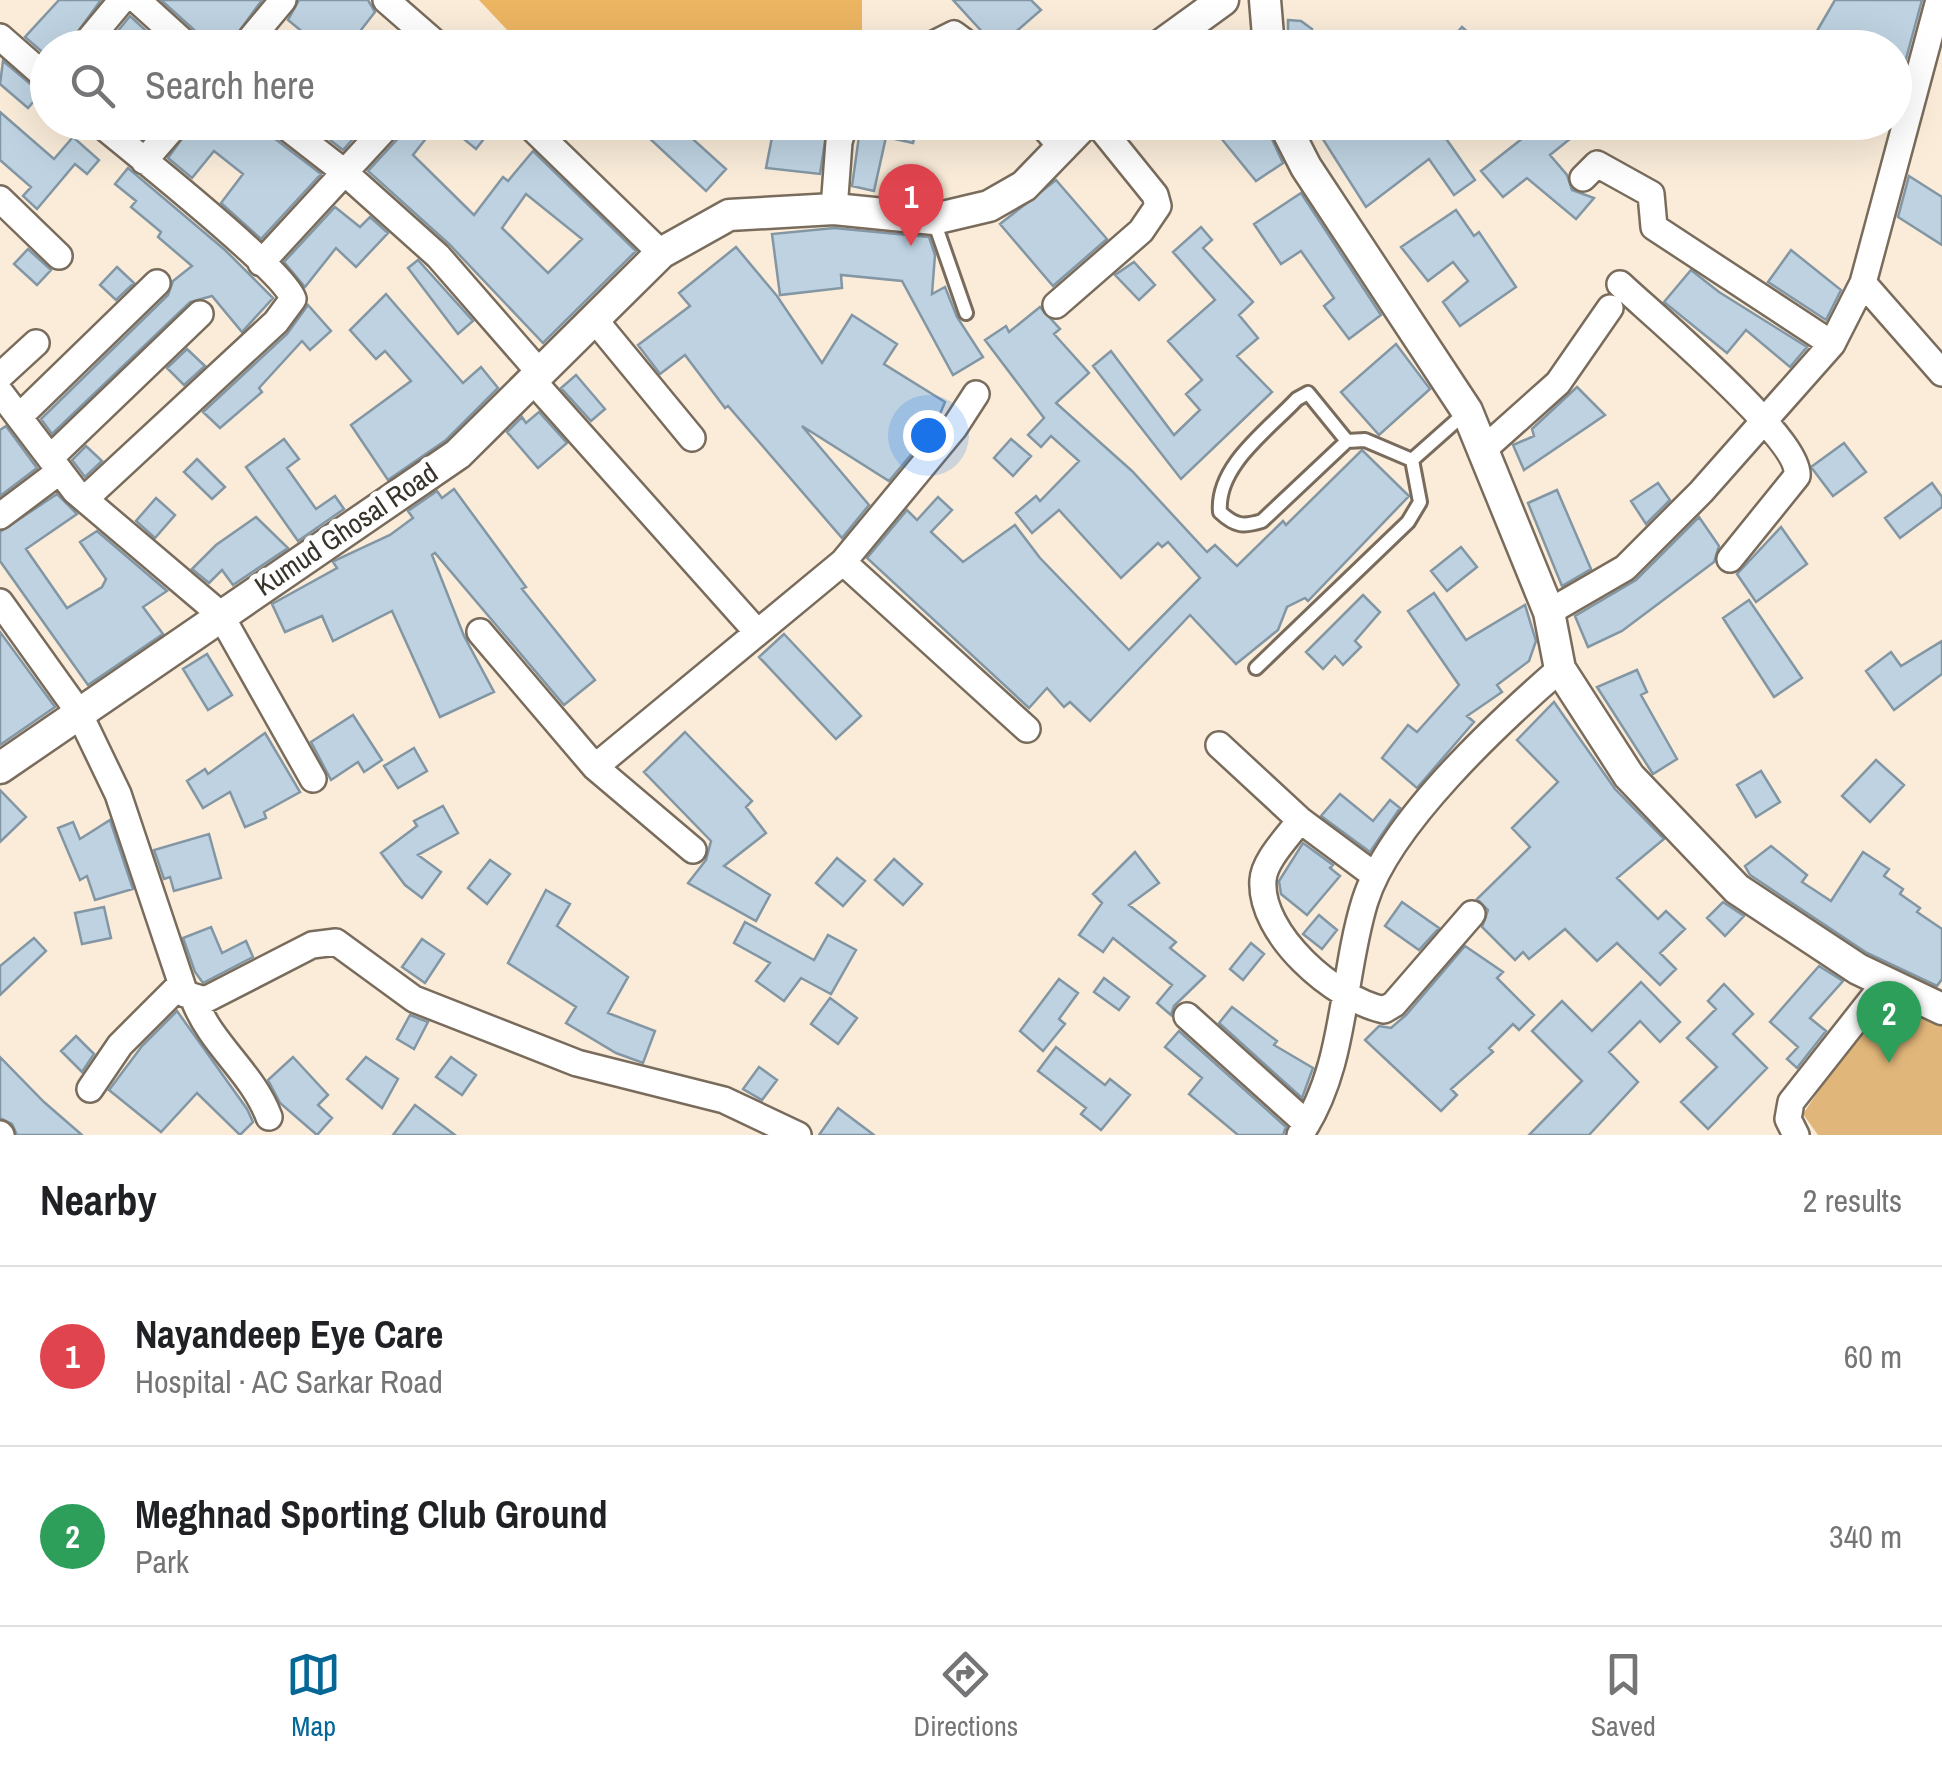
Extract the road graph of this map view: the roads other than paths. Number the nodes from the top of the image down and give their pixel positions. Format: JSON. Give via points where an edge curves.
{"nodes":[{"id":1,"x":122,"y":0,"type":"edge"},
{"id":2,"x":137,"y":0,"type":"edge"},
{"id":3,"x":283,"y":0,"type":"edge"},
{"id":4,"x":386,"y":0,"type":"edge"},
{"id":5,"x":1223,"y":0,"type":"edge"},
{"id":6,"x":1265,"y":0,"type":"edge"},
{"id":7,"x":1939,"y":0,"type":"edge"},
{"id":8,"x":97,"y":30,"type":"edge"},
{"id":9,"x":170,"y":30,"type":"edge"},
{"id":10,"x":258,"y":30,"type":"edge"},
{"id":11,"x":420,"y":30,"type":"edge"},
{"id":12,"x":1182,"y":30,"type":"edge"},
{"id":13,"x":1268,"y":30,"type":"edge"},
{"id":14,"x":0,"y":37,"type":"edge"},
{"id":15,"x":30,"y":63,"type":"edge"},
{"id":16,"x":1912,"y":101,"type":"edge"},
{"id":17,"x":119,"y":140,"type":"edge"},
{"id":18,"x":162,"y":140,"type":"edge"},
{"id":19,"x":303,"y":140,"type":"edge"},
{"id":20,"x":376,"y":140,"type":"edge"},
{"id":21,"x":545,"y":140,"type":"edge"},
{"id":22,"x":840,"y":140,"type":"edge"},
{"id":23,"x":1056,"y":140,"type":"edge"},
{"id":24,"x":1070,"y":140,"type":"edge"},
{"id":25,"x":1111,"y":140,"type":"edge"},
{"id":26,"x":1292,"y":140,"type":"edge"},
{"id":27,"x":1901,"y":140,"type":"edge"},
{"id":28,"x":1063,"y":148,"type":"junction"},
{"id":29,"x":144,"y":161,"type":"junction"},
{"id":30,"x":347,"y":174,"type":"junction"},
{"id":31,"x":1583,"y":178,"type":"dead end"},
{"id":32,"x":0,"y":199,"type":"edge"},
{"id":33,"x":834,"y":210,"type":"junction"},
{"id":34,"x":934,"y":219,"type":"junction"},
{"id":35,"x":661,"y":253,"type":"junction"},
{"id":36,"x":59,"y":256,"type":"dead end"},
{"id":37,"x":262,"y":263,"type":"junction"},
{"id":38,"x":157,"y":283,"type":"dead end"},
{"id":39,"x":1863,"y":283,"type":"junction"},
{"id":40,"x":1056,"y":305,"type":"dead end"},
{"id":41,"x":200,"y":314,"type":"dead end"},
{"id":42,"x":966,"y":314,"type":"dead end"},
{"id":43,"x":594,"y":319,"type":"junction"},
{"id":44,"x":36,"y":343,"type":"dead end"},
{"id":45,"x":1832,"y":344,"type":"junction"},
{"id":46,"x":1942,"y":373,"type":"edge"},
{"id":47,"x":0,"y":376,"type":"edge"},
{"id":48,"x":536,"y":377,"type":"junction"},
{"id":49,"x":0,"y":392,"type":"edge"},
{"id":50,"x":976,"y":394,"type":"dead end"},
{"id":51,"x":1467,"y":411,"type":"junction"},
{"id":52,"x":19,"y":417,"type":"junction"},
{"id":53,"x":1764,"y":418,"type":"junction"},
{"id":54,"x":692,"y":438,"type":"dead end"},
{"id":55,"x":1347,"y":441,"type":"junction"},
{"id":56,"x":1483,"y":450,"type":"junction"},
{"id":57,"x":1412,"y":460,"type":"junction"},
{"id":58,"x":55,"y":465,"type":"junction"},
{"id":59,"x":85,"y":499,"type":"junction"},
{"id":60,"x":0,"y":516,"type":"edge"},
{"id":61,"x":1730,"y":559,"type":"dead end"},
{"id":62,"x":843,"y":562,"type":"junction"},
{"id":63,"x":0,"y":602,"type":"edge"},
{"id":64,"x":1549,"y":612,"type":"junction"},
{"id":65,"x":220,"y":614,"type":"junction"},
{"id":66,"x":480,"y":632,"type":"dead end"},
{"id":67,"x":757,"y":632,"type":"junction"},
{"id":68,"x":1256,"y":668,"type":"dead end"},
{"id":69,"x":1560,"y":669,"type":"junction"},
{"id":70,"x":78,"y":711,"type":"junction"},
{"id":71,"x":1027,"y":729,"type":"dead end"},
{"id":72,"x":1219,"y":744,"type":"dead end"},
{"id":73,"x":595,"y":767,"type":"junction"},
{"id":74,"x":0,"y":768,"type":"edge"},
{"id":75,"x":313,"y":779,"type":"dead end"},
{"id":76,"x":1300,"y":820,"type":"junction"},
{"id":77,"x":694,"y":850,"type":"dead end"},
{"id":78,"x":1374,"y":875,"type":"junction"},
{"id":79,"x":1472,"y":914,"type":"dead end"},
{"id":80,"x":1884,"y":984,"type":"junction"},
{"id":81,"x":1346,"y":992,"type":"junction"},
{"id":82,"x":186,"y":993,"type":"junction"},
{"id":83,"x":1942,"y":1009,"type":"edge"},
{"id":84,"x":1187,"y":1016,"type":"dead end"},
{"id":85,"x":90,"y":1089,"type":"dead end"},
{"id":86,"x":270,"y":1117,"type":"dead end"},
{"id":87,"x":1304,"y":1130,"type":"edge"},
{"id":88,"x":798,"y":1135,"type":"edge"},
{"id":89,"x":1796,"y":1135,"type":"edge"}],
"edges":[{"from":1,"to":8,"type":"street"},
{"from":2,"to":9,"type":"street"},
{"from":3,"to":10,"type":"street"},
{"from":4,"to":11,"type":"street"},
{"from":5,"to":12,"type":"street"},
{"from":6,"to":13,"type":"street"},
{"from":7,"to":16,"type":"street"},
{"from":14,"to":15,"type":"street"},
{"from":17,"to":29,"type":"street"},
{"from":18,"to":29,"type":"street"},
{"from":19,"to":30,"type":"street"},
{"from":20,"to":30,"type":"street"},
{"from":21,"to":35,"type":"street"},
{"from":22,"to":33,"type":"street"},
{"from":23,"to":28,"type":"street"},
{"from":24,"to":28,"type":"street"},
{"from":25,"to":40,"type":"street","via":[[1158,206],[1141,231]]},
{"from":26,"to":51,"type":"street"},
{"from":27,"to":39,"type":"street"},
{"from":28,"to":34,"type":"street","via":[[1006,198]]},
{"from":29,"to":37,"type":"street"},
{"from":30,"to":37,"type":"street"},
{"from":30,"to":48,"type":"street","via":[[438,256]]},
{"from":31,"to":45,"type":"street","via":[[1597,164],[1651,194],[1654,227]]},
{"from":32,"to":36,"type":"street"},
{"from":33,"to":34,"type":"street","name":"Kumud Ghosal Road"},
{"from":33,"to":35,"type":"street","name":"Kumud Ghosal Road","via":[[729,215]]},
{"from":34,"to":42,"type":"lane"},
{"from":35,"to":43,"type":"street","name":"Kumud Ghosal Road"},
{"from":37,"to":59,"type":"street","via":[[290,290],[290,306]]},
{"from":38,"to":52,"type":"street"},
{"from":39,"to":45,"type":"street"},
{"from":39,"to":46,"type":"street"},
{"from":41,"to":58,"type":"street"},
{"from":43,"to":48,"type":"street","name":"Kumud Ghosal Road"},
{"from":43,"to":54,"type":"street"},
{"from":44,"to":47,"type":"street"},
{"from":45,"to":53,"type":"street"},
{"from":48,"to":65,"type":"street","name":"Kumud Ghosal Road","via":[[458,454]]},
{"from":48,"to":67,"type":"street"},
{"from":49,"to":52,"type":"street"},
{"from":50,"to":62,"type":"street"},
{"from":51,"to":56,"type":"street"},
{"from":51,"to":57,"type":"lane"},
{"from":52,"to":58,"type":"street"},
{"from":53,"to":56,"type":"street","via":[[1615,296],[1558,382]]},
{"from":53,"to":61,"type":"street","via":[[1796,462],[1797,476]]},
{"from":53,"to":64,"type":"street","via":[[1625,568]]},
{"from":55,"to":55,"type":"lane","via":[[1262,521],[1233,524],[1220,512],[1225,477],[1297,399],[1308,393],[1317,400]]},
{"from":55,"to":57,"type":"lane","via":[[1365,440]]},
{"from":56,"to":64,"type":"street"},
{"from":57,"to":68,"type":"lane","via":[[1420,502],[1408,522]]},
{"from":58,"to":59,"type":"street"},
{"from":58,"to":60,"type":"street"},
{"from":59,"to":65,"type":"street"},
{"from":62,"to":67,"type":"street"},
{"from":62,"to":71,"type":"street"},
{"from":63,"to":70,"type":"street"},
{"from":64,"to":69,"type":"street"},
{"from":65,"to":70,"type":"street","name":"Kumud Ghosal Road"},
{"from":65,"to":75,"type":"street"},
{"from":66,"to":73,"type":"street"},
{"from":67,"to":73,"type":"street"},
{"from":69,"to":78,"type":"street","via":[[1507,715],[1402,833]]},
{"from":69,"to":80,"type":"street","via":[[1629,776],[1737,889]]},
{"from":70,"to":74,"type":"street","name":"Kumud Ghosal Road"},
{"from":70,"to":82,"type":"street","via":[[128,818]]},
{"from":72,"to":76,"type":"street"},
{"from":73,"to":77,"type":"street"},
{"from":76,"to":78,"type":"street"},
{"from":76,"to":81,"type":"street","via":[[1264,874],[1266,903],[1283,941]]},
{"from":78,"to":81,"type":"street"},
{"from":79,"to":81,"type":"street","via":[[1394,1004],[1371,1007]]},
{"from":80,"to":83,"type":"street"},
{"from":80,"to":89,"type":"street","via":[[1791,1102],[1788,1119]]},
{"from":81,"to":87,"type":"street","via":[[1338,1040]]},
{"from":82,"to":85,"type":"street","via":[[120,1044]]},
{"from":82,"to":86,"type":"street","via":[[211,1037],[258,1088]]},
{"from":82,"to":88,"type":"street","via":[[204,1000],[312,946],[336,942],[414,999],[577,1063],[724,1100]]},
{"from":84,"to":87,"type":"street"}]}
